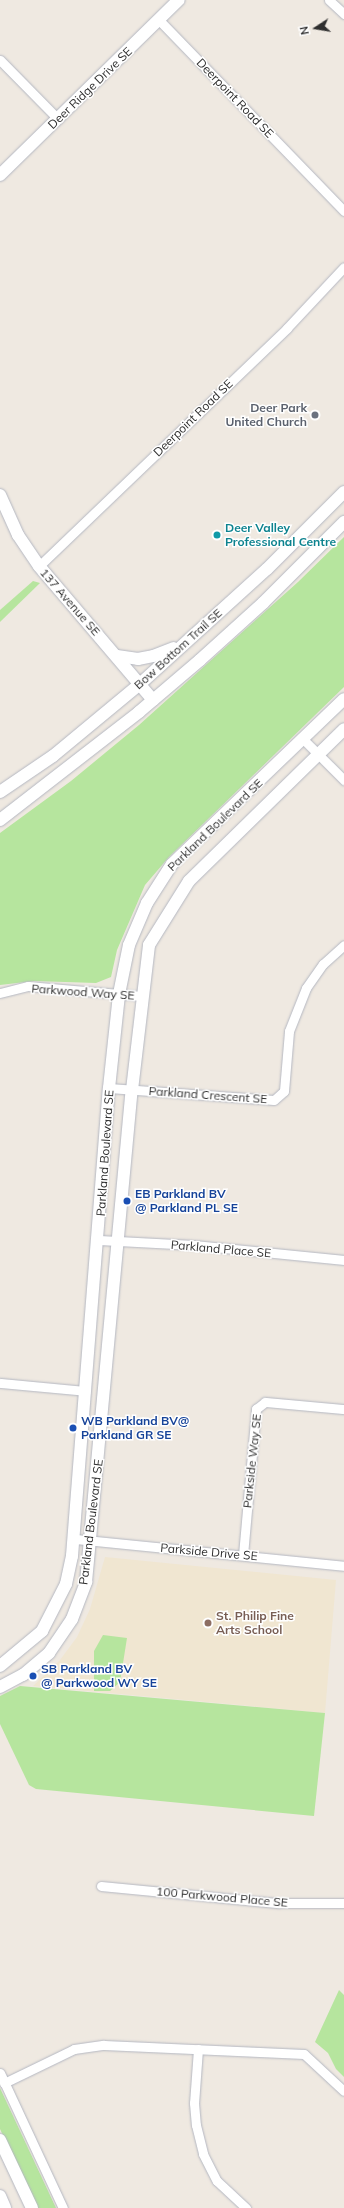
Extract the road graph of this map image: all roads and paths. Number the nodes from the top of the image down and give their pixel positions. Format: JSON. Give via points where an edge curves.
{"nodes":[{"id":1,"x":179,"y":0,"type":"edge"},
{"id":2,"x":330,"y":0,"type":"edge"},
{"id":3,"x":344,"y":14,"type":"edge"},
{"id":4,"x":159,"y":20,"type":"junction"},
{"id":5,"x":0,"y":60,"type":"edge"},
{"id":6,"x":58,"y":119,"type":"junction"},
{"id":7,"x":0,"y":175,"type":"edge"},
{"id":8,"x":344,"y":211,"type":"edge"},
{"id":9,"x":344,"y":267,"type":"edge"},
{"id":10,"x":344,"y":492,"type":"edge"},
{"id":11,"x":0,"y":495,"type":"edge"},
{"id":12,"x":344,"y":522,"type":"edge"},
{"id":13,"x":39,"y":566,"type":"junction"},
{"id":14,"x":181,"y":645,"type":"junction"},
{"id":15,"x":117,"y":656,"type":"junction"},
{"id":16,"x":140,"y":684,"type":"junction"},
{"id":17,"x":344,"y":699,"type":"edge"},
{"id":18,"x":153,"y":700,"type":"junction"},
{"id":19,"x":344,"y":729,"type":"edge"},
{"id":20,"x":304,"y":740,"type":"junction"},
{"id":21,"x":317,"y":755,"type":"junction"},
{"id":22,"x":344,"y":780,"type":"edge"},
{"id":23,"x":0,"y":792,"type":"edge"},
{"id":24,"x":0,"y":820,"type":"edge"},
{"id":25,"x":344,"y":945,"type":"edge"},
{"id":26,"x":0,"y":993,"type":"edge"},
{"id":27,"x":119,"y":994,"type":"junction"},
{"id":28,"x":142,"y":996,"type":"junction"},
{"id":29,"x":109,"y":1088,"type":"junction"},
{"id":30,"x":132,"y":1090,"type":"junction"},
{"id":31,"x":99,"y":1240,"type":"junction"},
{"id":32,"x":118,"y":1241,"type":"junction"},
{"id":33,"x":344,"y":1260,"type":"edge"},
{"id":34,"x":0,"y":1383,"type":"edge"},
{"id":35,"x":86,"y":1391,"type":"junction"},
{"id":36,"x":344,"y":1409,"type":"edge"},
{"id":37,"x":75,"y":1539,"type":"junction"},
{"id":38,"x":90,"y":1541,"type":"junction"},
{"id":39,"x":243,"y":1555,"type":"junction"},
{"id":40,"x":344,"y":1566,"type":"edge"},
{"id":41,"x":54,"y":1608,"type":"junction"},
{"id":42,"x":72,"y":1619,"type":"junction"},
{"id":43,"x":0,"y":1666,"type":"edge"},
{"id":44,"x":0,"y":1687,"type":"edge"},
{"id":45,"x":101,"y":1886,"type":"dead end"},
{"id":46,"x":344,"y":1903,"type":"edge"},
{"id":47,"x":198,"y":2049,"type":"junction"},
{"id":48,"x":0,"y":2073,"type":"edge"},
{"id":49,"x":4,"y":2083,"type":"junction"},
{"id":50,"x":344,"y":2091,"type":"edge"},
{"id":51,"x":0,"y":2140,"type":"edge"},
{"id":52,"x":0,"y":2196,"type":"edge"},
{"id":53,"x":5,"y":2208,"type":"edge"},
{"id":54,"x":32,"y":2208,"type":"edge"},
{"id":55,"x":63,"y":2208,"type":"edge"},
{"id":56,"x":246,"y":2208,"type":"edge"}],
"edges":[{"from":1,"to":4,"type":"street","name":"Deer Ridge Drive SE"},
{"from":2,"to":3,"type":"street"},
{"from":4,"to":6,"type":"street","name":"Deer Ridge Drive SE"},
{"from":4,"to":8,"type":"street","name":"Deerpoint Road SE"},
{"from":5,"to":6,"type":"street"},
{"from":6,"to":7,"type":"street","name":"Deer Ridge Drive SE"},
{"from":9,"to":13,"type":"street","name":"Deerpoint Road SE","via":[[281,333]]},
{"from":10,"to":14,"type":"street","name":"Bow Bottom Trail SE","via":[[268,570]]},
{"from":11,"to":13,"type":"street","name":"137 Avenue SE","via":[[18,535]]},
{"from":12,"to":18,"type":"street","name":"Bow Bottom Trail SE","via":[[263,603]]},
{"from":13,"to":15,"type":"street","name":"137 Avenue SE"},
{"from":14,"to":15,"type":"street","via":[[153,656]]},
{"from":14,"to":16,"type":"street","name":"Bow Bottom Trail SE"},
{"from":15,"to":16,"type":"street","name":"137 Avenue SE"},
{"from":16,"to":18,"type":"street","name":"137 Avenue SE"},
{"from":16,"to":23,"type":"street","name":"Bow Bottom Trail SE","via":[[53,756]]},
{"from":17,"to":20,"type":"street","name":"Parkland Boulevard SE"},
{"from":18,"to":24,"type":"street","name":"Bow Bottom Trail SE"},
{"from":19,"to":21,"type":"street","name":"Parkland Boulevard SE"},
{"from":20,"to":21,"type":"street"},
{"from":20,"to":27,"type":"street","name":"Parkland Boulevard SE","via":[[172,864],[144,910],[129,945]]},
{"from":21,"to":22,"type":"street"},
{"from":21,"to":28,"type":"street","name":"Parkland Boulevard SE","via":[[189,881],[149,945]]},
{"from":25,"to":30,"type":"street","name":"Parkland Crescent SE","via":[[323,964],[306,988],[289,1031],[284,1091],[274,1100]]},
{"from":26,"to":27,"type":"street","name":"Parkwood Way SE","via":[[28,986]]},
{"from":27,"to":28,"type":"street","name":"Parkwood Way SE"},
{"from":27,"to":29,"type":"street","name":"Parkland Boulevard SE"},
{"from":28,"to":30,"type":"street","name":"Parkland Boulevard SE"},
{"from":29,"to":30,"type":"street","name":"Parkland Crescent SE"},
{"from":29,"to":31,"type":"street","name":"Parkland Boulevard SE"},
{"from":30,"to":32,"type":"street","name":"Parkland Boulevard SE"},
{"from":31,"to":32,"type":"street","name":"Parkland Place SE"},
{"from":31,"to":35,"type":"street","name":"Parkland Boulevard SE"},
{"from":32,"to":33,"type":"street","name":"Parkland Place SE","via":[[194,1245]]},
{"from":32,"to":38,"type":"street","name":"Parkland Boulevard SE"},
{"from":34,"to":35,"type":"street"},
{"from":35,"to":37,"type":"street","name":"Parkland Boulevard SE"},
{"from":36,"to":39,"type":"street","name":"Parkside Way SE","via":[[265,1402],[256,1409]]},
{"from":37,"to":38,"type":"street","name":"Parkside Drive SE"},
{"from":37,"to":41,"type":"street","name":"Parkland Boulevard SE","via":[[66,1584]]},
{"from":38,"to":39,"type":"street","name":"Parkside Drive SE"},
{"from":38,"to":42,"type":"street","name":"Parkland Boulevard SE","via":[[86,1582]]},
{"from":39,"to":40,"type":"street","name":"Parkside Drive SE"},
{"from":41,"to":42,"type":"street"},
{"from":41,"to":43,"type":"street","name":"Parkland Boulevard SE","via":[[42,1631]]},
{"from":42,"to":44,"type":"street","name":"Parkland Boulevard SE","via":[[49,1653],[23,1675]]},
{"from":45,"to":46,"type":"street","name":"100 Parkwood Place SE","via":[[279,1903]]},
{"from":47,"to":49,"type":"street","via":[[104,2045],[74,2049]]},
{"from":47,"to":50,"type":"street","via":[[304,2054]]},
{"from":47,"to":56,"type":"street","via":[[194,2103],[203,2154],[217,2181]]},
{"from":48,"to":49,"type":"street"},
{"from":49,"to":55,"type":"street"},
{"from":51,"to":54,"type":"street"},
{"from":52,"to":53,"type":"street"}]}
